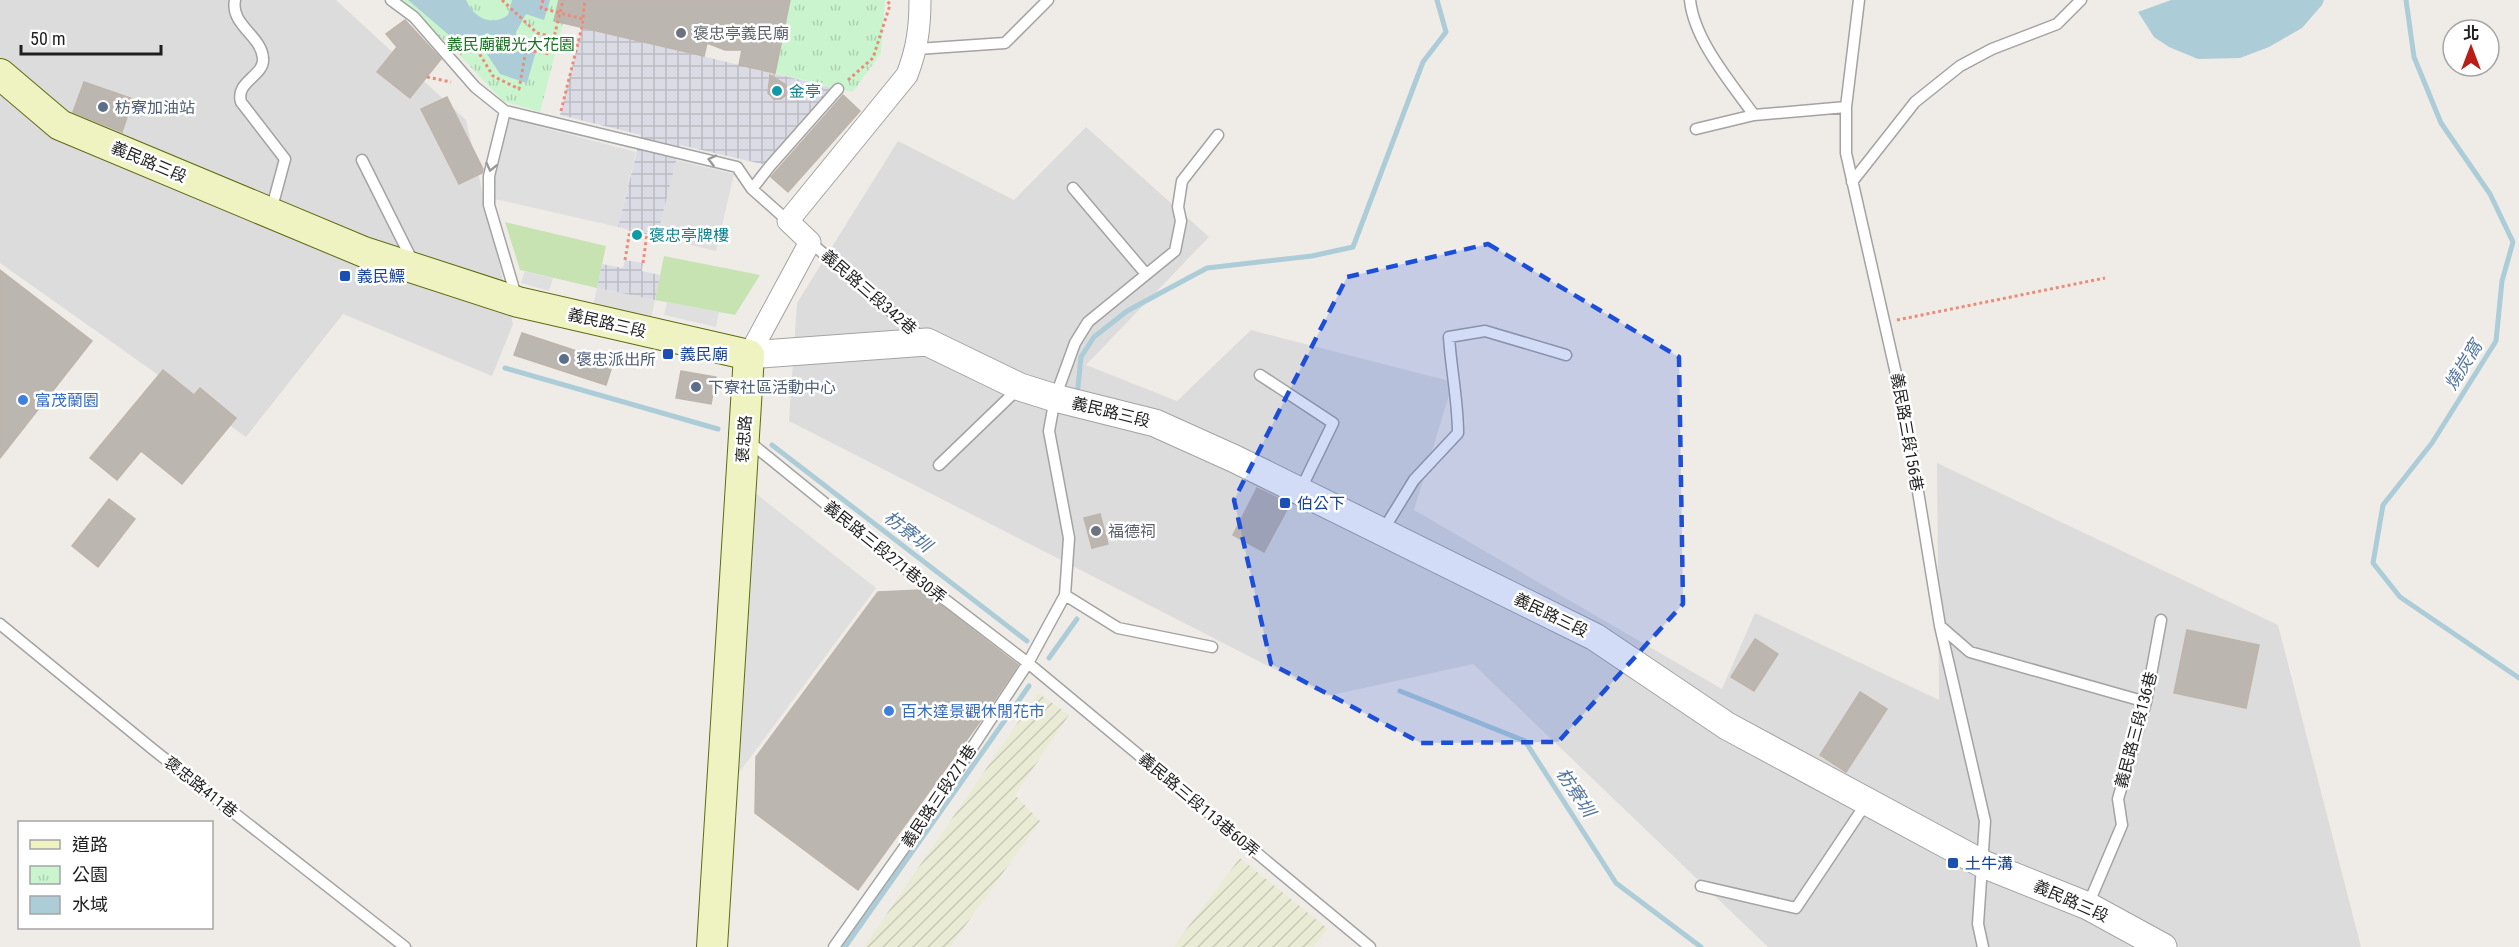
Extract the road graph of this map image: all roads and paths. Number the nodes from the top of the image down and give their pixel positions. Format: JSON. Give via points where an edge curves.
{"nodes":[{"id":1,"x":234,"y":0,"type":"edge"},
{"id":2,"x":391,"y":0,"type":"edge"},
{"id":3,"x":543,"y":0,"type":"edge"},
{"id":4,"x":563,"y":0,"type":"edge"},
{"id":5,"x":585,"y":0,"type":"edge"},
{"id":6,"x":887,"y":0,"type":"edge"},
{"id":7,"x":920,"y":0,"type":"edge"},
{"id":8,"x":1048,"y":0,"type":"edge"},
{"id":9,"x":1690,"y":0,"type":"edge"},
{"id":10,"x":1859,"y":0,"type":"edge"},
{"id":11,"x":2081,"y":0,"type":"edge"},
{"id":12,"x":504,"y":2,"type":"edge"},
{"id":13,"x":560,"y":13,"type":"junction"},
{"id":14,"x":583,"y":19,"type":"junction"},
{"id":15,"x":554,"y":37,"type":"junction"},
{"id":16,"x":485,"y":42,"type":"dead end"},
{"id":17,"x":578,"y":44,"type":"junction"},
{"id":18,"x":917,"y":49,"type":"junction"},
{"id":19,"x":0,"y":74,"type":"edge"},
{"id":20,"x":838,"y":88,"type":"joint"},
{"id":21,"x":1846,"y":106,"type":"junction"},
{"id":22,"x":505,"y":111,"type":"junction"},
{"id":23,"x":1754,"y":115,"type":"junction"},
{"id":24,"x":557,"y":124,"type":"junction"},
{"id":25,"x":1696,"y":129,"type":"dead end"},
{"id":26,"x":1218,"y":135,"type":"dead end"},
{"id":27,"x":362,"y":160,"type":"dead end"},
{"id":28,"x":1852,"y":182,"type":"junction"},
{"id":29,"x":1073,"y":188,"type":"dead end"},
{"id":30,"x":752,"y":189,"type":"junction"},
{"id":31,"x":270,"y":213,"type":"junction"},
{"id":32,"x":788,"y":221,"type":"junction"},
{"id":33,"x":630,"y":230,"type":"dead end"},
{"id":34,"x":648,"y":234,"type":"dead end"},
{"id":35,"x":810,"y":242,"type":"junction"},
{"id":36,"x":625,"y":260,"type":"dead end"},
{"id":37,"x":643,"y":263,"type":"dead end"},
{"id":38,"x":417,"y":270,"type":"junction"},
{"id":39,"x":1146,"y":274,"type":"junction"},
{"id":40,"x":2104,"y":278,"type":"dead end"},
{"id":41,"x":518,"y":302,"type":"junction"},
{"id":42,"x":1886,"y":323,"type":"junction"},
{"id":43,"x":927,"y":342,"type":"junction"},
{"id":44,"x":749,"y":355,"type":"junction"},
{"id":45,"x":1566,"y":355,"type":"dead end"},
{"id":46,"x":1260,"y":375,"type":"dead end"},
{"id":47,"x":1020,"y":387,"type":"junction"},
{"id":48,"x":1054,"y":398,"type":"junction"},
{"id":49,"x":745,"y":438,"type":"junction"},
{"id":50,"x":939,"y":465,"type":"dead end"},
{"id":51,"x":1300,"y":491,"type":"junction"},
{"id":52,"x":1382,"y":532,"type":"junction"},
{"id":53,"x":1065,"y":595,"type":"junction"},
{"id":54,"x":2160,"y":620,"type":"dead end"},
{"id":55,"x":0,"y":624,"type":"edge"},
{"id":56,"x":1940,"y":626,"type":"junction"},
{"id":57,"x":1212,"y":647,"type":"dead end"},
{"id":58,"x":1028,"y":663,"type":"junction"},
{"id":59,"x":2146,"y":702,"type":"junction"},
{"id":60,"x":1868,"y":802,"type":"junction"},
{"id":61,"x":1983,"y":864,"type":"junction"},
{"id":62,"x":1701,"y":886,"type":"dead end"},
{"id":63,"x":2088,"y":906,"type":"junction"},
{"id":64,"x":405,"y":947,"type":"edge"},
{"id":65,"x":712,"y":947,"type":"edge"},
{"id":66,"x":834,"y":947,"type":"edge"},
{"id":67,"x":1370,"y":947,"type":"edge"},
{"id":68,"x":1983,"y":947,"type":"edge"},
{"id":69,"x":2163,"y":947,"type":"edge"}],
"edges":[{"from":1,"to":31,"type":"lane","via":[[236,16],[261,48],[263,57],[263,64],[241,88],[241,102],[285,159]]},
{"from":2,"to":22,"type":"lane","via":[[414,17],[476,87]]},
{"from":3,"to":13,"type":"path","via":[[541,8]]},
{"from":4,"to":13,"type":"path"},
{"from":5,"to":14,"type":"path"},
{"from":6,"to":20,"type":"path","via":[[890,5],[873,58]]},
{"from":7,"to":18,"type":"street"},
{"from":8,"to":18,"type":"lane","via":[[1005,43]]},
{"from":9,"to":23,"type":"lane","via":[[1692,14],[1719,67]]},
{"from":10,"to":21,"type":"lane","name":"義民路三段156巷"},
{"from":11,"to":28,"type":"lane","via":[[2057,24],[1960,66],[1915,102]]},
{"from":12,"to":15,"type":"path","via":[[537,33]]},
{"from":13,"to":14,"type":"path"},
{"from":13,"to":15,"type":"path"},
{"from":14,"to":17,"type":"path"},
{"from":15,"to":16,"type":"path","via":[[550,54],[526,50],[519,88],[493,76],[476,48]]},
{"from":15,"to":17,"type":"path"},
{"from":17,"to":24,"type":"path"},
{"from":18,"to":32,"type":"street","via":[[907,75]]},
{"from":19,"to":31,"type":"main road","name":"義民路三段","via":[[60,125]]},
{"from":20,"to":30,"type":"lane"},
{"from":21,"to":23,"type":"lane"},
{"from":21,"to":28,"type":"lane","name":"義民路三段156巷","via":[[1846,153]]},
{"from":22,"to":24,"type":"lane"},
{"from":22,"to":41,"type":"lane","one_way":true,"via":[[489,176],[489,205]]},
{"from":23,"to":25,"type":"lane"},
{"from":30,"to":24,"type":"lane","one_way":true,"via":[[737,167]]},
{"from":26,"to":39,"type":"lane","name":"義民路三段271巷","via":[[1182,181],[1175,251]]},
{"from":27,"to":38,"type":"lane"},
{"from":28,"to":42,"type":"lane","name":"義民路三段156巷"},
{"from":29,"to":39,"type":"lane"},
{"from":30,"to":32,"type":"lane"},
{"from":31,"to":38,"type":"main road","name":"義民路三段"},
{"from":32,"to":35,"type":"street"},
{"from":33,"to":36,"type":"path"},
{"from":34,"to":37,"type":"path"},
{"from":35,"to":43,"type":"lane","name":"義民路三段342巷"},
{"from":35,"to":44,"type":"street","name":"褒忠路"},
{"from":38,"to":41,"type":"main road","name":"義民路三段"},
{"from":39,"to":48,"type":"lane","name":"義民路三段271巷","via":[[1081,331]]},
{"from":40,"to":42,"type":"path"},
{"from":41,"to":44,"type":"main road","name":"義民路三段"},
{"from":42,"to":56,"type":"lane","name":"義民路三段156巷","via":[[1906,418]]},
{"from":43,"to":44,"type":"street","name":"義民路三段"},
{"from":43,"to":47,"type":"street","name":"義民路三段"},
{"from":44,"to":49,"type":"main road","name":"褒忠路"},
{"from":45,"to":52,"type":"lane","via":[[1485,331],[1449,337],[1458,433],[1414,480]]},
{"from":46,"to":51,"type":"lane","via":[[1333,423]]},
{"from":47,"to":48,"type":"street","name":"義民路三段"},
{"from":47,"to":50,"type":"lane"},
{"from":48,"to":51,"type":"street","name":"義民路三段","via":[[1155,423]]},
{"from":48,"to":53,"type":"lane","name":"義民路三段271巷","via":[[1049,431],[1069,538]]},
{"from":49,"to":58,"type":"lane","name":"義民路三段271巷30弄","via":[[921,582]]},
{"from":49,"to":65,"type":"main road","name":"褒忠路"},
{"from":51,"to":52,"type":"street","name":"義民路三段"},
{"from":52,"to":60,"type":"street","name":"義民路三段","via":[[1595,637],[1727,726]]},
{"from":53,"to":57,"type":"lane","via":[[1118,628]]},
{"from":53,"to":58,"type":"lane","name":"義民路三段271巷"},
{"from":54,"to":59,"type":"lane","name":"義民路三段136巷"},
{"from":55,"to":64,"type":"lane","name":"褒忠路411巷"},
{"from":56,"to":59,"type":"lane","via":[[1970,652]]},
{"from":56,"to":61,"type":"lane","name":"義民路三段156巷","via":[[1984,821]]},
{"from":58,"to":66,"type":"lane","name":"義民路三段271巷"},
{"from":58,"to":67,"type":"lane","name":"義民路三段113巷60弄"},
{"from":59,"to":63,"type":"lane","name":"義民路三段136巷","via":[[2118,799],[2121,825]]},
{"from":60,"to":61,"type":"street","name":"義民路三段"},
{"from":60,"to":62,"type":"lane","via":[[1796,908]]},
{"from":61,"to":63,"type":"street","name":"義民路三段"},
{"from":61,"to":68,"type":"lane","name":"義民路三段156巷","via":[[1978,924]]},
{"from":63,"to":69,"type":"street","name":"義民路三段"}]}
